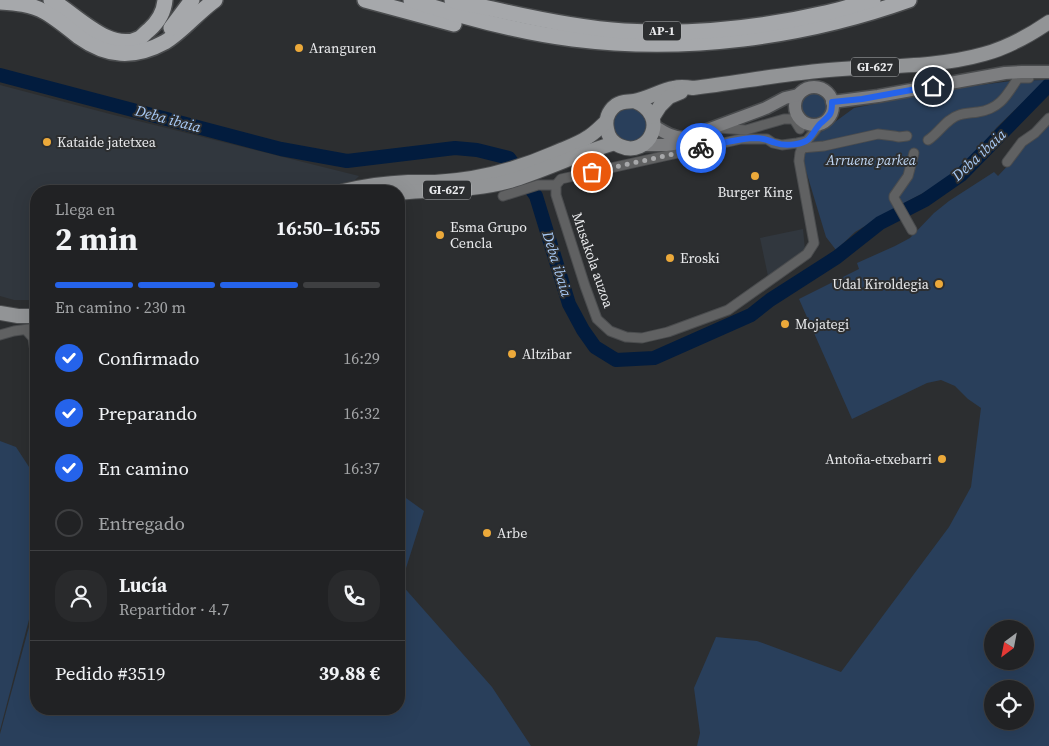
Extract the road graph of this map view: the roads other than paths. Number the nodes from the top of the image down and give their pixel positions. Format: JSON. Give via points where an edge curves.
{"nodes":[{"id":1,"x":51,"y":0,"type":"edge"},
{"id":2,"x":165,"y":0,"type":"edge"},
{"id":3,"x":183,"y":0,"type":"edge"},
{"id":4,"x":192,"y":0,"type":"edge"},
{"id":5,"x":215,"y":0,"type":"edge"},
{"id":6,"x":366,"y":0,"type":"edge"},
{"id":7,"x":410,"y":0,"type":"edge"},
{"id":8,"x":452,"y":0,"type":"edge"},
{"id":9,"x":873,"y":0,"type":"edge"},
{"id":10,"x":908,"y":0,"type":"edge"},
{"id":11,"x":0,"y":2,"type":"edge"},
{"id":12,"x":474,"y":3,"type":"edge"},
{"id":13,"x":1049,"y":22,"type":"edge"},
{"id":14,"x":145,"y":43,"type":"junction"},
{"id":15,"x":621,"y":43,"type":"junction"},
{"id":16,"x":1042,"y":72,"type":"edge"},
{"id":17,"x":693,"y":88,"type":"junction"},
{"id":18,"x":798,"y":95,"type":"junction"},
{"id":19,"x":634,"y":101,"type":"junction"},
{"id":20,"x":832,"y":102,"type":"junction"},
{"id":21,"x":766,"y":108,"type":"junction"},
{"id":22,"x":1049,"y":118,"type":"edge"},
{"id":23,"x":653,"y":121,"type":"junction"},
{"id":24,"x":799,"y":121,"type":"junction"},
{"id":25,"x":606,"y":122,"type":"junction"},
{"id":26,"x":821,"y":123,"type":"junction"},
{"id":27,"x":713,"y":128,"type":"junction"},
{"id":28,"x":907,"y":136,"type":"dead end"},
{"id":29,"x":688,"y":138,"type":"junction"},
{"id":30,"x":767,"y":139,"type":"junction"},
{"id":31,"x":928,"y":140,"type":"dead end"},
{"id":32,"x":615,"y":144,"type":"junction"},
{"id":33,"x":804,"y":144,"type":"junction"},
{"id":34,"x":642,"y":145,"type":"junction"},
{"id":35,"x":914,"y":153,"type":"dead end"},
{"id":36,"x":1007,"y":162,"type":"dead end"},
{"id":37,"x":536,"y":173,"type":"junction"},
{"id":38,"x":494,"y":179,"type":"junction"},
{"id":39,"x":376,"y":185,"type":"edge"},
{"id":40,"x":556,"y":185,"type":"junction"},
{"id":41,"x":405,"y":193,"type":"edge"},
{"id":42,"x":506,"y":196,"type":"dead end"},
{"id":43,"x":910,"y":226,"type":"dead end"},
{"id":44,"x":0,"y":304,"type":"edge"},
{"id":45,"x":30,"y":307,"type":"edge"},
{"id":46,"x":0,"y":314,"type":"edge"},
{"id":47,"x":30,"y":316,"type":"edge"},
{"id":48,"x":30,"y":329,"type":"edge"},
{"id":49,"x":26,"y":330,"type":"junction"},
{"id":50,"x":0,"y":334,"type":"edge"},
{"id":51,"x":30,"y":335,"type":"edge"}],
"edges":[{"from":1,"to":14,"type":"highway","via":[[109,38]]},
{"from":2,"to":14,"type":"highway","via":[[162,14]]},
{"from":3,"to":14,"type":"highway"},
{"from":4,"to":14,"type":"highway","via":[[169,31]]},
{"from":5,"to":14,"type":"highway","via":[[164,42]]},
{"from":6,"to":15,"type":"highway","via":[[426,17],[550,42]]},
{"from":7,"to":15,"type":"highway","number":"AP-1","via":[[521,30]]},
{"from":8,"to":12,"type":"highway","number":"AP-1"},
{"from":9,"to":12,"type":"highway","number":"AP-1","via":[[773,23],[673,31],[578,26]]},
{"from":10,"to":15,"type":"highway","number":"AP-1","via":[[830,24],[774,35],[717,41]]},
{"from":11,"to":14,"type":"highway","via":[[23,4],[44,11],[104,51],[130,54]]},
{"from":13,"to":17,"type":"main road","number":"GI-627","via":[[1006,46],[962,59],[816,71]]},
{"from":16,"to":20,"type":"street","via":[[1005,73]]},
{"from":16,"to":31,"type":"street","via":[[1033,78],[1018,78],[996,107],[958,115]]},
{"from":17,"to":19,"type":"main road","number":"GI-627","via":[[676,87]]},
{"from":17,"to":23,"type":"main road","number":"GI-627","via":[[669,97]]},
{"from":18,"to":20,"type":"street","via":[[804,90],[821,88]]},
{"from":18,"to":21,"type":"street"},
{"from":18,"to":24,"type":"street","via":[[795,104]]},
{"from":19,"to":23,"type":"main road","via":[[649,110]]},
{"from":19,"to":25,"type":"main road","number":"GI-627","via":[[617,105],[608,114]]},
{"from":20,"to":26,"type":"street","via":[[830,116]]},
{"from":21,"to":24,"type":"street","via":[[787,110]]},
{"from":21,"to":27,"type":"street"},
{"from":22,"to":36,"type":"street","via":[[1022,142]]},
{"from":23,"to":29,"type":"street","via":[[671,136]]},
{"from":23,"to":34,"type":"main road","number":"GI-627","via":[[651,137]]},
{"from":24,"to":26,"type":"street"},
{"from":24,"to":27,"type":"street","via":[[784,119],[746,130]]},
{"from":24,"to":30,"type":"street","via":[[797,135],[792,139]]},
{"from":25,"to":32,"type":"main road"},
{"from":25,"to":37,"type":"main road","number":"GI-627"},
{"from":26,"to":33,"type":"street"},
{"from":27,"to":29,"type":"street"},
{"from":28,"to":33,"type":"street","via":[[878,134],[824,146]]},
{"from":29,"to":34,"type":"street","via":[[680,143]]},
{"from":30,"to":33,"type":"street","via":[[782,145]]},
{"from":30,"to":40,"type":"street","via":[[742,139],[561,179]]},
{"from":32,"to":34,"type":"main road","number":"GI-627","via":[[628,148]]},
{"from":32,"to":37,"type":"main road","number":"GI-627","via":[[594,149]]},
{"from":33,"to":40,"type":"street","name":"Musakola auzoa","via":[[799,161],[814,243],[807,254],[728,310],[642,338],[610,331],[597,319],[556,195]]},
{"from":35,"to":43,"type":"street","via":[[908,176],[894,196]]},
{"from":37,"to":38,"type":"main road","number":"GI-627","via":[[509,170]]},
{"from":37,"to":40,"type":"street"},
{"from":37,"to":42,"type":"street"},
{"from":38,"to":39,"type":"main road","number":"GI-627"},
{"from":38,"to":41,"type":"main road","number":"GI-627","via":[[460,189]]},
{"from":44,"to":45,"type":"main road"},
{"from":46,"to":47,"type":"main road"},
{"from":48,"to":49,"type":"street"},
{"from":49,"to":50,"type":"street"},
{"from":49,"to":51,"type":"street"}]}
